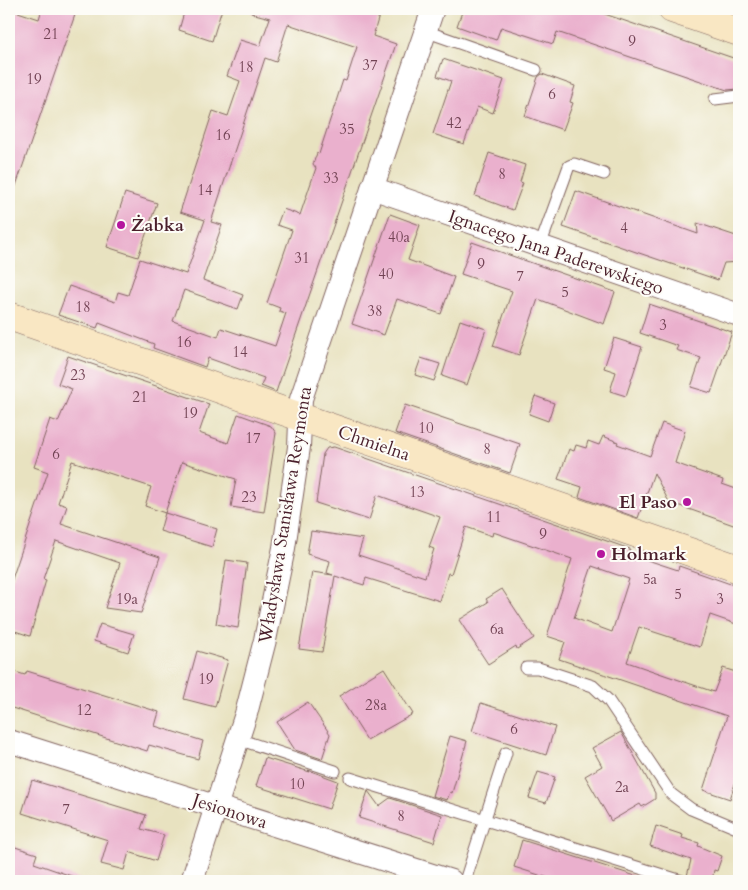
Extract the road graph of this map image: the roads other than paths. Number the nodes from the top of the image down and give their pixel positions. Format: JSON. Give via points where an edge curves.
{"nodes":[{"id":1,"x":433,"y":9,"type":"edge"},
{"id":2,"x":672,"y":9,"type":"edge"},
{"id":3,"x":425,"y":31,"type":"junction"},
{"id":4,"x":739,"y":32,"type":"edge"},
{"id":5,"x":536,"y":70,"type":"dead end"},
{"id":6,"x":739,"y":96,"type":"edge"},
{"id":7,"x":715,"y":99,"type":"dead end"},
{"id":8,"x":604,"y":174,"type":"dead end"},
{"id":9,"x":372,"y":188,"type":"junction"},
{"id":10,"x":540,"y":246,"type":"junction"},
{"id":11,"x":739,"y":315,"type":"edge"},
{"id":12,"x":9,"y":316,"type":"edge"},
{"id":13,"x":300,"y":417,"type":"junction"},
{"id":14,"x":739,"y":569,"type":"edge"},
{"id":15,"x":526,"y":668,"type":"dead end"},
{"id":16,"x":238,"y":739,"type":"junction"},
{"id":17,"x":9,"y":741,"type":"edge"},
{"id":18,"x":506,"y":754,"type":"dead end"},
{"id":19,"x":335,"y":771,"type":"dead end"},
{"id":20,"x":350,"y":778,"type":"dead end"},
{"id":21,"x":217,"y":807,"type":"junction"},
{"id":22,"x":485,"y":820,"type":"junction"},
{"id":23,"x":739,"y":829,"type":"edge"},
{"id":24,"x":192,"y":881,"type":"edge"},
{"id":25,"x":451,"y":881,"type":"edge"},
{"id":26,"x":465,"y":881,"type":"edge"},
{"id":27,"x":682,"y":881,"type":"edge"}],
"edges":[{"from":1,"to":3,"type":"street","name":"Władysława Stanisława Reymonta"},
{"from":2,"to":4,"type":"street"},
{"from":3,"to":5,"type":"lane"},
{"from":3,"to":9,"type":"street","name":"Władysława Stanisława Reymonta"},
{"from":6,"to":7,"type":"lane"},
{"from":8,"to":10,"type":"lane","via":[[574,164],[570,166]]},
{"from":9,"to":10,"type":"street","name":"Ignacego Jana Paderewskiego"},
{"from":9,"to":13,"type":"street","name":"Władysława Stanisława Reymonta","via":[[301,399]]},
{"from":10,"to":11,"type":"street","name":"Ignacego Jana Paderewskiego"},
{"from":12,"to":13,"type":"street","name":"Chmielna"},
{"from":13,"to":14,"type":"street","name":"Chmielna"},
{"from":13,"to":16,"type":"street","name":"Władysława Stanisława Reymonta","via":[[299,447],[276,587],[257,676]]},
{"from":15,"to":23,"type":"lane","via":[[538,668],[593,686],[608,700],[671,794],[691,809]]},
{"from":16,"to":19,"type":"lane"},
{"from":16,"to":21,"type":"street","name":"Władysława Stanisława Reymonta"},
{"from":17,"to":21,"type":"street","name":"Jesionowa"},
{"from":18,"to":22,"type":"lane"},
{"from":20,"to":22,"type":"lane"},
{"from":21,"to":24,"type":"street","name":"Władysława Stanisława Reymonta"},
{"from":21,"to":25,"type":"street","name":"Jesionowa"},
{"from":22,"to":26,"type":"lane"},
{"from":22,"to":27,"type":"lane"}]}
